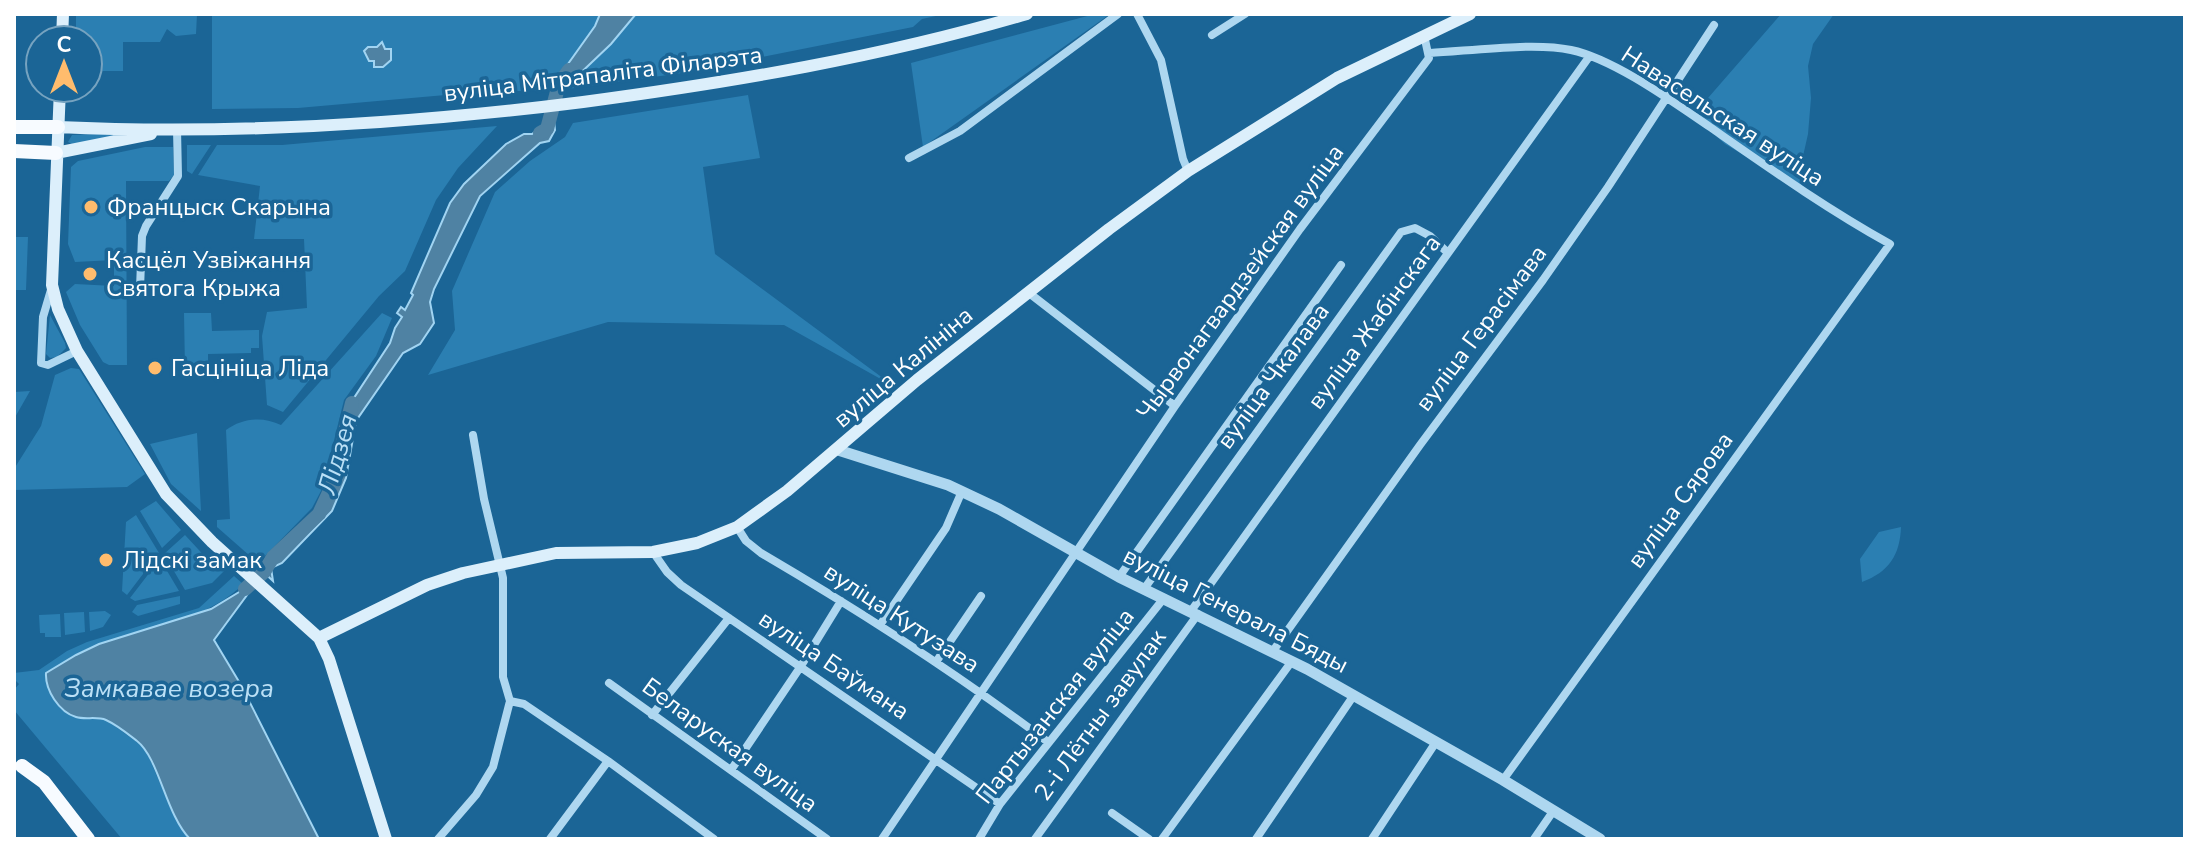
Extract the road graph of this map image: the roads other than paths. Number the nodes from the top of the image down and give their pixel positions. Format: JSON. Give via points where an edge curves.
{"nodes":[{"id":1,"x":1027,"y":14,"type":"edge"},
{"id":2,"x":1118,"y":14,"type":"edge"},
{"id":3,"x":1137,"y":14,"type":"edge"},
{"id":4,"x":1245,"y":14,"type":"edge"},
{"id":5,"x":1470,"y":14,"type":"edge"},
{"id":6,"x":1714,"y":25,"type":"dead end"},
{"id":7,"x":1212,"y":35,"type":"dead end"},
{"id":8,"x":1424,"y":35,"type":"junction"},
{"id":9,"x":1430,"y":53,"type":"junction"},
{"id":10,"x":1589,"y":57,"type":"junction"},
{"id":11,"x":1668,"y":99,"type":"junction"},
{"id":12,"x":59,"y":104,"type":"edge"},
{"id":13,"x":14,"y":127,"type":"edge"},
{"id":14,"x":58,"y":127,"type":"junction"},
{"id":15,"x":177,"y":129,"type":"junction"},
{"id":16,"x":14,"y":151,"type":"edge"},
{"id":17,"x":56,"y":153,"type":"junction"},
{"id":18,"x":909,"y":158,"type":"dead end"},
{"id":19,"x":1188,"y":171,"type":"junction"},
{"id":20,"x":1890,"y":244,"type":"joint"},
{"id":21,"x":1448,"y":253,"type":"junction"},
{"id":22,"x":1341,"y":265,"type":"dead end"},
{"id":23,"x":52,"y":285,"type":"junction"},
{"id":24,"x":140,"y":289,"type":"dead end"},
{"id":25,"x":1029,"y":293,"type":"junction"},
{"id":26,"x":77,"y":351,"type":"junction"},
{"id":27,"x":1175,"y":406,"type":"junction"},
{"id":28,"x":473,"y":435,"type":"dead end"},
{"id":29,"x":838,"y":450,"type":"junction"},
{"id":30,"x":962,"y":491,"type":"junction"},
{"id":31,"x":737,"y":527,"type":"junction"},
{"id":32,"x":653,"y":552,"type":"junction"},
{"id":33,"x":1077,"y":554,"type":"junction"},
{"id":34,"x":500,"y":565,"type":"junction"},
{"id":35,"x":1119,"y":577,"type":"junction"},
{"id":36,"x":1144,"y":589,"type":"junction"},
{"id":37,"x":981,"y":596,"type":"dead end"},
{"id":38,"x":1164,"y":598,"type":"junction"},
{"id":39,"x":841,"y":601,"type":"junction"},
{"id":40,"x":1194,"y":612,"type":"junction"},
{"id":41,"x":729,"y":618,"type":"junction"},
{"id":42,"x":880,"y":625,"type":"junction"},
{"id":43,"x":319,"y":638,"type":"junction"},
{"id":44,"x":1273,"y":651,"type":"junction"},
{"id":45,"x":1292,"y":661,"type":"junction"},
{"id":46,"x":936,"y":662,"type":"junction"},
{"id":47,"x":801,"y":666,"type":"junction"},
{"id":48,"x":609,"y":683,"type":"dead end"},
{"id":49,"x":983,"y":693,"type":"junction"},
{"id":50,"x":1354,"y":695,"type":"junction"},
{"id":51,"x":510,"y":701,"type":"junction"},
{"id":52,"x":652,"y":715,"type":"junction"},
{"id":53,"x":1048,"y":742,"type":"junction"},
{"id":54,"x":1436,"y":742,"type":"junction"},
{"id":55,"x":936,"y":759,"type":"junction"},
{"id":56,"x":608,"y":761,"type":"junction"},
{"id":57,"x":17,"y":765,"type":"edge"},
{"id":58,"x":731,"y":770,"type":"junction"},
{"id":59,"x":1503,"y":780,"type":"junction"},
{"id":60,"x":1000,"y":804,"type":"junction"},
{"id":61,"x":1554,"y":810,"type":"junction"},
{"id":62,"x":1112,"y":813,"type":"dead end"},
{"id":63,"x":88,"y":839,"type":"edge"},
{"id":64,"x":386,"y":839,"type":"edge"},
{"id":65,"x":438,"y":839,"type":"edge"},
{"id":66,"x":550,"y":839,"type":"edge"},
{"id":67,"x":714,"y":839,"type":"edge"},
{"id":68,"x":827,"y":839,"type":"edge"},
{"id":69,"x":882,"y":839,"type":"edge"},
{"id":70,"x":979,"y":839,"type":"edge"},
{"id":71,"x":1035,"y":839,"type":"edge"},
{"id":72,"x":1149,"y":839,"type":"edge"},
{"id":73,"x":1162,"y":839,"type":"edge"},
{"id":74,"x":1256,"y":839,"type":"edge"},
{"id":75,"x":1372,"y":839,"type":"edge"},
{"id":76,"x":1534,"y":839,"type":"edge"},
{"id":77,"x":1600,"y":839,"type":"edge"}],
"edges":[{"from":1,"to":15,"type":"main road","name":"вуліца Мітрапаліта Філарэта","via":[[899,49],[680,89],[382,123]]},
{"from":2,"to":18,"type":"street","via":[[960,131]]},
{"from":3,"to":19,"type":"street","via":[[1161,60]]},
{"from":4,"to":7,"type":"street"},
{"from":5,"to":8,"type":"main road","name":"вуліца Калініна"},
{"from":6,"to":11,"type":"street","name":"вуліца Герасімава"},
{"from":8,"to":9,"type":"street"},
{"from":8,"to":19,"type":"main road","name":"вуліца Калініна","via":[[1337,78]]},
{"from":9,"to":10,"type":"street","name":"Навасельская вуліца","via":[[1545,48]]},
{"from":9,"to":27,"type":"street","name":"Чырвонагвардзейская вуліца"},
{"from":10,"to":11,"type":"street","name":"Навасельская вуліца"},
{"from":10,"to":21,"type":"street","name":"вуліца Жабінскага"},
{"from":11,"to":20,"type":"street","name":"Навасельская вуліца","via":[[1836,214]]},
{"from":11,"to":44,"type":"street","name":"вуліца Герасімава"},
{"from":12,"to":14,"type":"main road"},
{"from":13,"to":14,"type":"main road"},
{"from":14,"to":15,"type":"main road","name":"вуліца Мітрапаліта Філарэта"},
{"from":14,"to":17,"type":"main road"},
{"from":15,"to":17,"type":"main road","name":"вуліца Мітрапаліта Філарэта"},
{"from":15,"to":24,"type":"street","via":[[178,176],[142,236]]},
{"from":16,"to":17,"type":"main road"},
{"from":17,"to":23,"type":"main road"},
{"from":19,"to":25,"type":"main road","name":"вуліца Калініна"},
{"from":20,"to":59,"type":"street","name":"вуліца Сярова"},
{"from":21,"to":36,"type":"street","name":"вуліца Чкалава","via":[[1415,228],[1401,232]]},
{"from":21,"to":40,"type":"street","name":"вуліца Жабінскага"},
{"from":22,"to":35,"type":"street"},
{"from":23,"to":26,"type":"main road"},
{"from":23,"to":26,"type":"street","via":[[43,317],[41,363],[48,365]]},
{"from":25,"to":27,"type":"street"},
{"from":25,"to":29,"type":"main road","name":"вуліца Калініна"},
{"from":26,"to":43,"type":"main road","via":[[166,494]]},
{"from":27,"to":33,"type":"street","name":"Чырвонагвардзейская вуліца"},
{"from":28,"to":34,"type":"street"},
{"from":29,"to":30,"type":"street","name":"вуліца Генерала Бяды"},
{"from":29,"to":31,"type":"main road","name":"вуліца Калініна"},
{"from":30,"to":33,"type":"street","name":"вуліца Генерала Бяды"},
{"from":30,"to":42,"type":"street","via":[[946,528]]},
{"from":31,"to":32,"type":"main road","name":"вуліца Калініна"},
{"from":31,"to":39,"type":"street","name":"вуліца Кутузава","via":[[761,553]]},
{"from":32,"to":34,"type":"main road","name":"вуліца Калініна","via":[[556,553]]},
{"from":32,"to":41,"type":"street","name":"вуліца Баўмана","via":[[681,585]]},
{"from":33,"to":35,"type":"street","name":"вуліца Генерала Бяды"},
{"from":33,"to":49,"type":"street","name":"Чырвонагвардзейская вуліца"},
{"from":34,"to":43,"type":"main road","name":"вуліца Калініна","via":[[427,585]]},
{"from":34,"to":51,"type":"street","via":[[503,677]]},
{"from":35,"to":36,"type":"street","name":"вуліца Генерала Бяды"},
{"from":36,"to":38,"type":"street","name":"вуліца Генерала Бяды"},
{"from":37,"to":46,"type":"street"},
{"from":38,"to":40,"type":"street","name":"вуліца Генерала Бяды"},
{"from":38,"to":53,"type":"street","name":"Партызанская вуліца"},
{"from":39,"to":42,"type":"street","name":"вуліца Кутузава"},
{"from":39,"to":47,"type":"street"},
{"from":40,"to":44,"type":"street","name":"вуліца Генерала Бяды"},
{"from":40,"to":71,"type":"street","name":"2-і Лётны завулак"},
{"from":41,"to":47,"type":"street","name":"вуліца Баўмана"},
{"from":41,"to":52,"type":"street"},
{"from":42,"to":46,"type":"street","name":"вуліца Кутузава"},
{"from":43,"to":64,"type":"main road"},
{"from":44,"to":45,"type":"street","name":"вуліца Генерала Бяды"},
{"from":45,"to":50,"type":"street","name":"вуліца Генерала Бяды"},
{"from":45,"to":73,"type":"street"},
{"from":46,"to":49,"type":"street","name":"вуліца Кутузава"},
{"from":47,"to":55,"type":"street","name":"вуліца Баўмана"},
{"from":47,"to":58,"type":"street"},
{"from":48,"to":52,"type":"street","name":"Беларуская вуліца"},
{"from":49,"to":53,"type":"street","name":"вуліца Кутузава"},
{"from":49,"to":55,"type":"street","name":"Чырвонагвардзейская вуліца"},
{"from":50,"to":54,"type":"street","name":"вуліца Генерала Бяды"},
{"from":50,"to":74,"type":"street"},
{"from":51,"to":56,"type":"street","via":[[524,704]]},
{"from":51,"to":65,"type":"street","via":[[493,767]]},
{"from":52,"to":58,"type":"street","name":"Беларуская вуліца"},
{"from":53,"to":60,"type":"street","name":"Партызанская вуліца"},
{"from":54,"to":59,"type":"street","name":"вуліца Генерала Бяды"},
{"from":54,"to":75,"type":"street"},
{"from":55,"to":60,"type":"street","name":"вуліца Баўмана"},
{"from":55,"to":69,"type":"street","name":"Чырвонагвардзейская вуліца"},
{"from":56,"to":66,"type":"street"},
{"from":56,"to":67,"type":"street"},
{"from":57,"to":63,"type":"main road","via":[[44,782]]},
{"from":58,"to":68,"type":"street","name":"Беларуская вуліца"},
{"from":59,"to":61,"type":"street","name":"вуліца Генерала Бяды"},
{"from":60,"to":70,"type":"street","name":"Партызанская вуліца"},
{"from":61,"to":76,"type":"street"},
{"from":61,"to":77,"type":"street","name":"вуліца Генерала Бяды"},
{"from":62,"to":72,"type":"street"}]}
